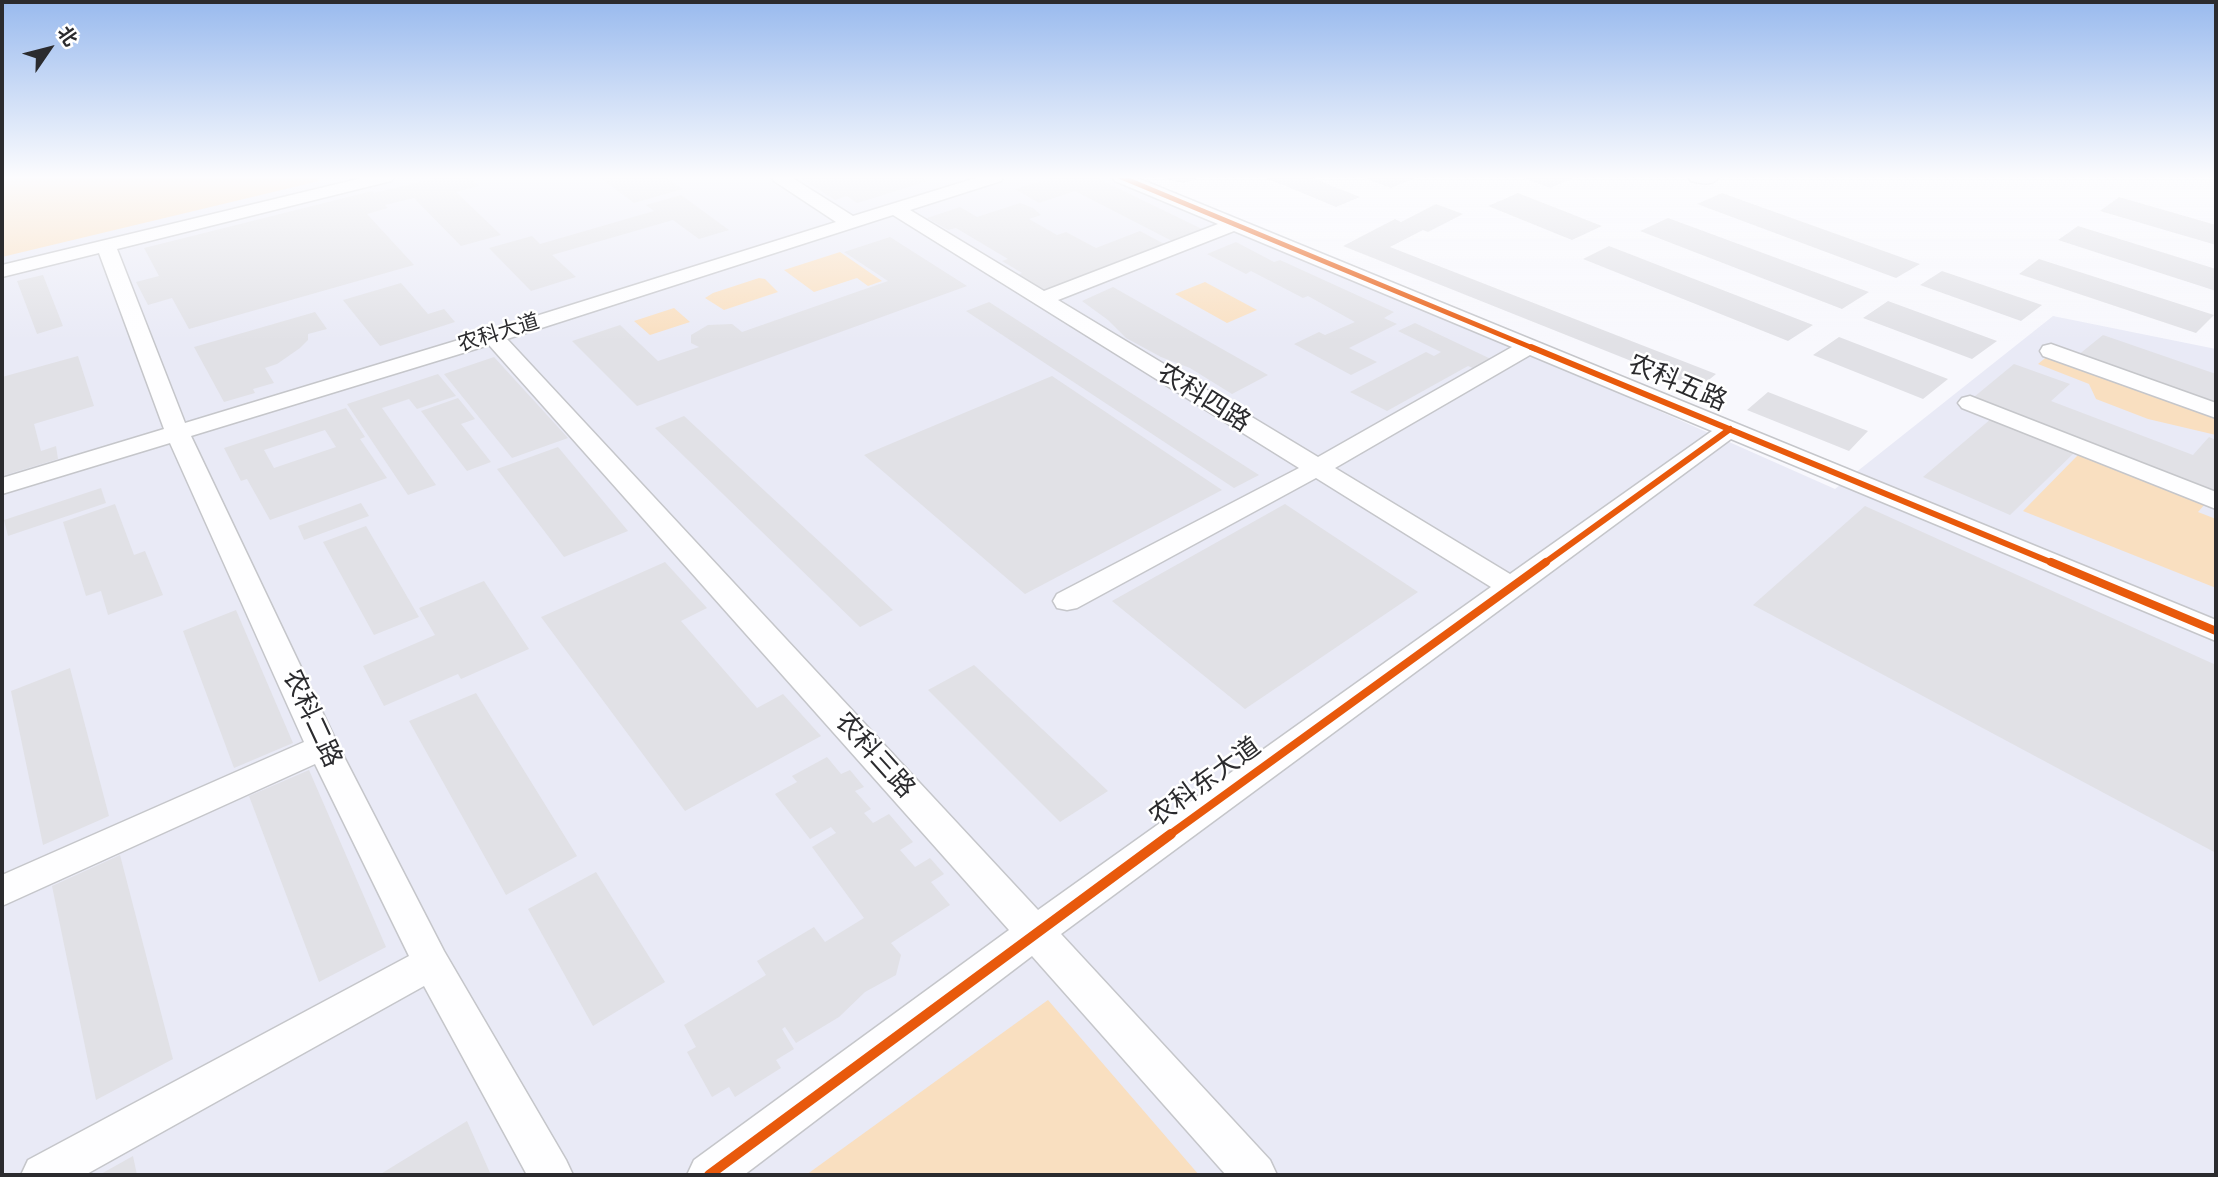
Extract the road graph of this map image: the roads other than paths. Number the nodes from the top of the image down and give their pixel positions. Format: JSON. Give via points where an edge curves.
{"nodes":[{"id":1,"x":163,"y":232,"type":"edge"},
{"id":2,"x":823,"y":232,"type":"edge"},
{"id":3,"x":932,"y":232,"type":"edge"},
{"id":4,"x":1215,"y":232,"type":"edge"},
{"id":5,"x":1254,"y":232,"type":"edge"},
{"id":6,"x":106,"y":246,"type":"junction"},
{"id":7,"x":2,"y":271,"type":"edge"},
{"id":8,"x":1042,"y":299,"type":"junction"},
{"id":9,"x":493,"y":337,"type":"junction"},
{"id":10,"x":1529,"y":346,"type":"junction"},
{"id":11,"x":2051,"y":351,"type":"dead end"},
{"id":12,"x":1970,"y":403,"type":"dead end"},
{"id":13,"x":2216,"y":411,"type":"edge"},
{"id":14,"x":1730,"y":429,"type":"junction"},
{"id":15,"x":177,"y":432,"type":"junction"},
{"id":16,"x":1315,"y":469,"type":"junction"},
{"id":17,"x":2,"y":486,"type":"edge"},
{"id":18,"x":2216,"y":500,"type":"edge"},
{"id":19,"x":1511,"y":587,"type":"junction"},
{"id":20,"x":1067,"y":601,"type":"dead end"},
{"id":21,"x":2216,"y":631,"type":"edge"},
{"id":22,"x":323,"y":747,"type":"junction"},
{"id":23,"x":2,"y":891,"type":"edge"},
{"id":24,"x":1034,"y":933,"type":"junction"},
{"id":25,"x":431,"y":963,"type":"junction"},
{"id":26,"x":43,"y":1175,"type":"edge"},
{"id":27,"x":551,"y":1175,"type":"edge"},
{"id":28,"x":709,"y":1175,"type":"edge"},
{"id":29,"x":1255,"y":1175,"type":"edge"}],
"edges":[{"from":1,"to":6,"type":"street"},
{"from":2,"to":9,"type":"street","name":"农科大道"},
{"from":3,"to":8,"type":"street","name":"农科四路"},
{"from":4,"to":8,"type":"street"},
{"from":5,"to":10,"type":"street","name":"农科五路"},
{"from":6,"to":7,"type":"street"},
{"from":6,"to":15,"type":"street","name":"农科二路"},
{"from":8,"to":16,"type":"street","name":"农科四路"},
{"from":9,"to":15,"type":"street","name":"农科大道"},
{"from":9,"to":24,"type":"street","name":"农科三路"},
{"from":10,"to":14,"type":"street","name":"农科五路"},
{"from":10,"to":16,"type":"street"},
{"from":11,"to":13,"type":"street"},
{"from":12,"to":18,"type":"street"},
{"from":14,"to":19,"type":"street","name":"农科东大道"},
{"from":14,"to":21,"type":"street","name":"农科五路"},
{"from":15,"to":17,"type":"street","name":"农科大道"},
{"from":15,"to":22,"type":"street","name":"农科二路"},
{"from":16,"to":19,"type":"street","name":"农科四路"},
{"from":16,"to":20,"type":"street"},
{"from":19,"to":24,"type":"street","name":"农科东大道"},
{"from":22,"to":23,"type":"street"},
{"from":22,"to":25,"type":"street","name":"农科二路"},
{"from":24,"to":28,"type":"street","name":"农科东大道"},
{"from":24,"to":29,"type":"street","name":"农科三路"},
{"from":25,"to":26,"type":"street"},
{"from":25,"to":27,"type":"street","name":"农科二路"}]}
